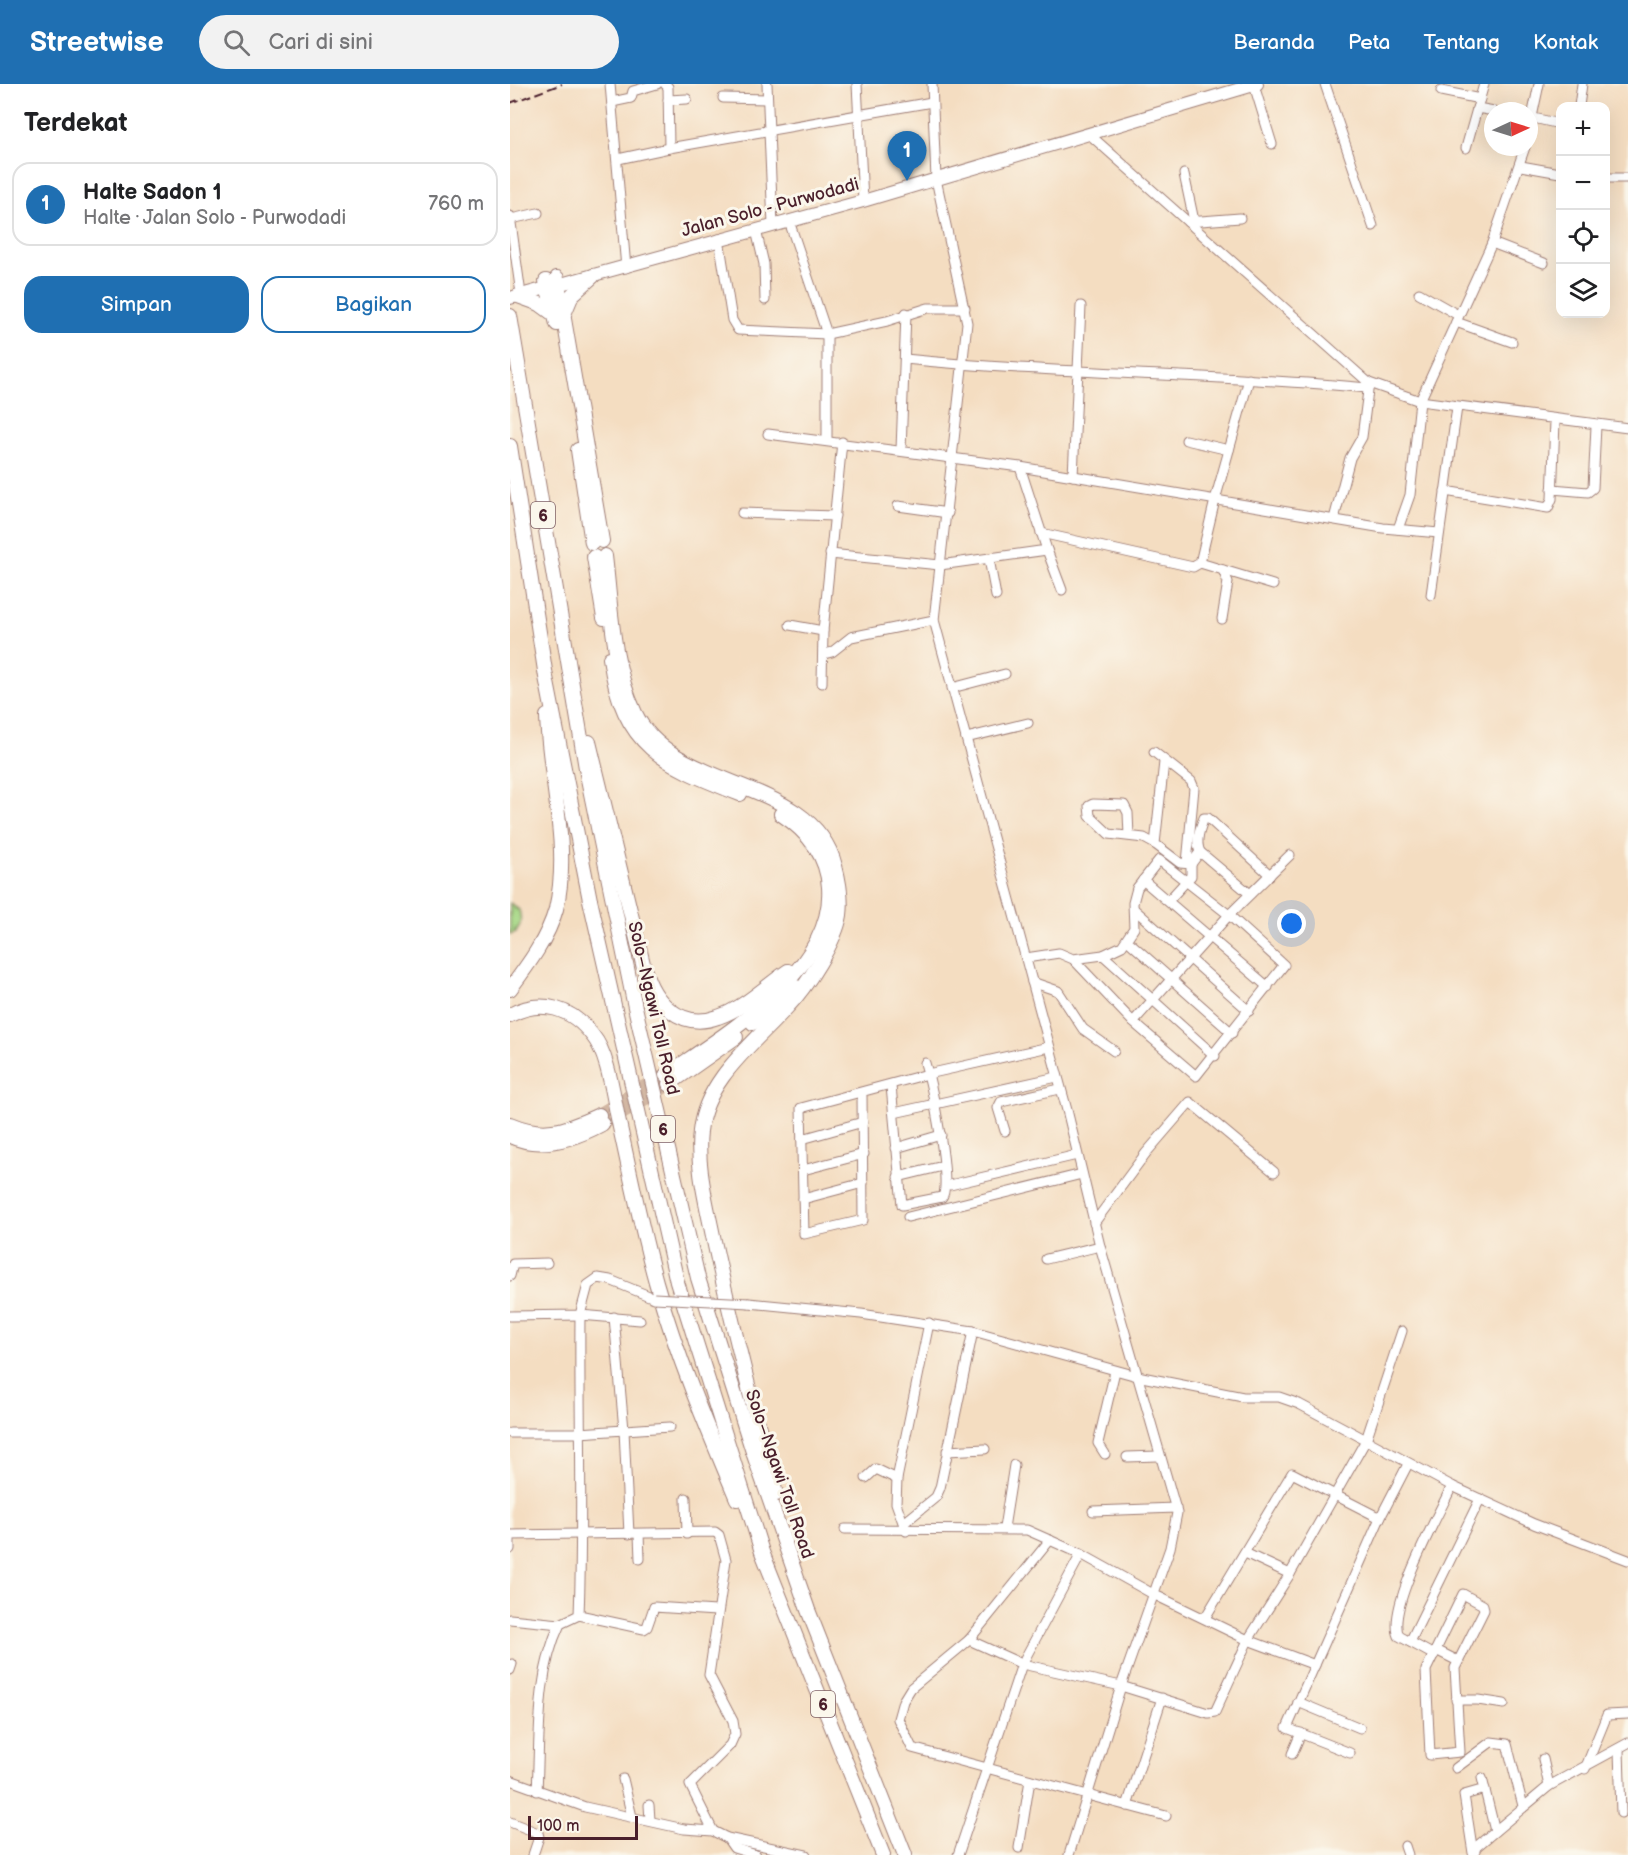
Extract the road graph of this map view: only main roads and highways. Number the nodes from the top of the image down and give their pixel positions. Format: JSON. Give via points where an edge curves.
{"nodes":[{"id":1,"x":1255,"y":84,"type":"edge"},
{"id":2,"x":1230,"y":88,"type":"edge"},
{"id":3,"x":600,"y":272,"type":"junction"},
{"id":4,"x":552,"y":283,"type":"junction"},
{"id":5,"x":515,"y":293,"type":"edge"},
{"id":6,"x":560,"y":315,"type":"junction"},
{"id":7,"x":510,"y":316,"type":"edge"},
{"id":8,"x":510,"y":446,"type":"edge"},
{"id":9,"x":597,"y":542,"type":"dead end"},
{"id":10,"x":567,"y":662,"type":"junction"},
{"id":11,"x":546,"y":677,"type":"junction"},
{"id":12,"x":805,"y":959,"type":"junction"},
{"id":13,"x":809,"y":976,"type":"junction"},
{"id":14,"x":510,"y":989,"type":"edge"},
{"id":15,"x":510,"y":1014,"type":"edge"},
{"id":16,"x":510,"y":1124,"type":"edge"},
{"id":17,"x":510,"y":1136,"type":"edge"},
{"id":18,"x":762,"y":1552,"type":"junction"},
{"id":19,"x":800,"y":1585,"type":"junction"},
{"id":20,"x":883,"y":1855,"type":"edge"},
{"id":21,"x":905,"y":1855,"type":"edge"}],
"edges":[{"from":1,"to":2,"type":"main road","name":"Jalan Solo - Purwodadi"},
{"from":2,"to":3,"type":"main road","name":"Jalan Solo - Purwodadi","via":[[863,201]]},
{"from":3,"to":4,"type":"main road","name":"Jalan Solo - Purwodadi"},
{"from":3,"to":6,"type":"highway","via":[[572,295]]},
{"from":4,"to":5,"type":"main road","name":"Jalan Solo - Purwodadi"},
{"from":4,"to":6,"type":"highway"},
{"from":5,"to":6,"type":"highway"},
{"from":6,"to":9,"type":"highway"},
{"from":7,"to":10,"type":"highway","name":"Solo–Ngawi Toll Road","number":"6"},
{"from":8,"to":11,"type":"highway","number":"6"},
{"from":10,"to":12,"type":"highway","via":[[654,995],[679,1017],[696,1021],[718,1018]]},
{"from":10,"to":19,"type":"highway","name":"Solo–Ngawi Toll Road","number":"6","via":[[612,899],[698,1278]]},
{"from":11,"to":14,"type":"highway","via":[[561,863],[556,909],[542,942]]},
{"from":11,"to":18,"type":"highway","number":"6","via":[[595,922],[677,1282]]},
{"from":12,"to":13,"type":"highway","via":[[788,981],[667,1079],[721,1048]]},
{"from":12,"to":13,"type":"highway","via":[[821,934],[829,907],[829,878],[815,844],[767,805],[689,774],[664,761],[644,744],[626,718],[614,686],[599,556],[619,667],[635,714],[657,744],[681,760],[773,799],[805,820],[829,850],[840,890],[840,916],[829,945]]},
{"from":13,"to":19,"type":"highway","via":[[790,1004],[722,1077],[705,1110],[700,1140],[702,1180],[731,1323]]},
{"from":15,"to":18,"type":"highway","via":[[537,1006],[557,1008],[571,1013],[595,1037],[609,1077],[660,1294],[690,1384],[745,1520]]},
{"from":16,"to":17,"type":"highway","via":[[528,1132],[548,1133],[600,1119],[571,1138],[548,1142],[521,1141]]},
{"from":18,"to":20,"type":"highway","number":"6"},
{"from":19,"to":21,"type":"highway","name":"Solo–Ngawi Toll Road","number":"6"}]}
